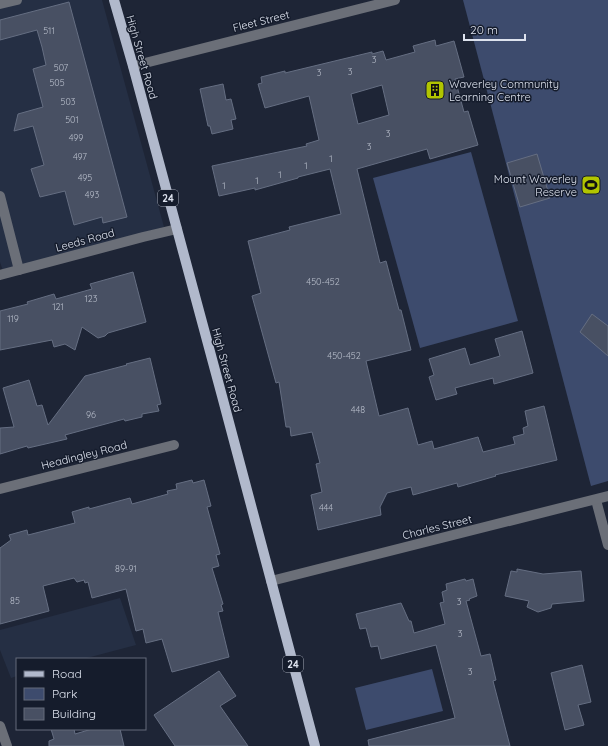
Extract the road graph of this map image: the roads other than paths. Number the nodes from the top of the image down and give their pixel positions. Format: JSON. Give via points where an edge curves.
{"nodes":[{"id":1,"x":17,"y":0,"type":"edge"},
{"id":2,"x":114,"y":0,"type":"edge"},
{"id":3,"x":395,"y":0,"type":"edge"},
{"id":4,"x":0,"y":4,"type":"edge"},
{"id":5,"x":133,"y":66,"type":"junction"},
{"id":6,"x":0,"y":196,"type":"edge"},
{"id":7,"x":177,"y":229,"type":"junction"},
{"id":8,"x":19,"y":270,"type":"junction"},
{"id":9,"x":0,"y":275,"type":"edge"},
{"id":10,"x":174,"y":445,"type":"dead end"},
{"id":11,"x":0,"y":489,"type":"edge"},
{"id":12,"x":608,"y":496,"type":"edge"},
{"id":13,"x":596,"y":500,"type":"junction"},
{"id":14,"x":608,"y":545,"type":"edge"},
{"id":15,"x":271,"y":581,"type":"junction"},
{"id":16,"x":0,"y":726,"type":"edge"},
{"id":17,"x":7,"y":746,"type":"edge"},
{"id":18,"x":315,"y":746,"type":"edge"}],
"edges":[{"from":1,"to":4,"type":"street"},
{"from":2,"to":5,"type":"main road","name":"High Street Road","number":"24"},
{"from":3,"to":5,"type":"street","name":"Fleet Street"},
{"from":5,"to":7,"type":"main road","name":"High Street Road","number":"24"},
{"from":6,"to":8,"type":"street"},
{"from":7,"to":8,"type":"street","name":"Leeds Road"},
{"from":7,"to":15,"type":"main road","name":"High Street Road","number":"24"},
{"from":8,"to":9,"type":"street","name":"Leeds Road"},
{"from":10,"to":11,"type":"street","name":"Headingley Road"},
{"from":12,"to":13,"type":"street","name":"Charles Street"},
{"from":13,"to":14,"type":"street"},
{"from":13,"to":15,"type":"street","name":"Charles Street"},
{"from":15,"to":18,"type":"main road","name":"High Street Road","number":"24"},
{"from":16,"to":17,"type":"street"}]}
